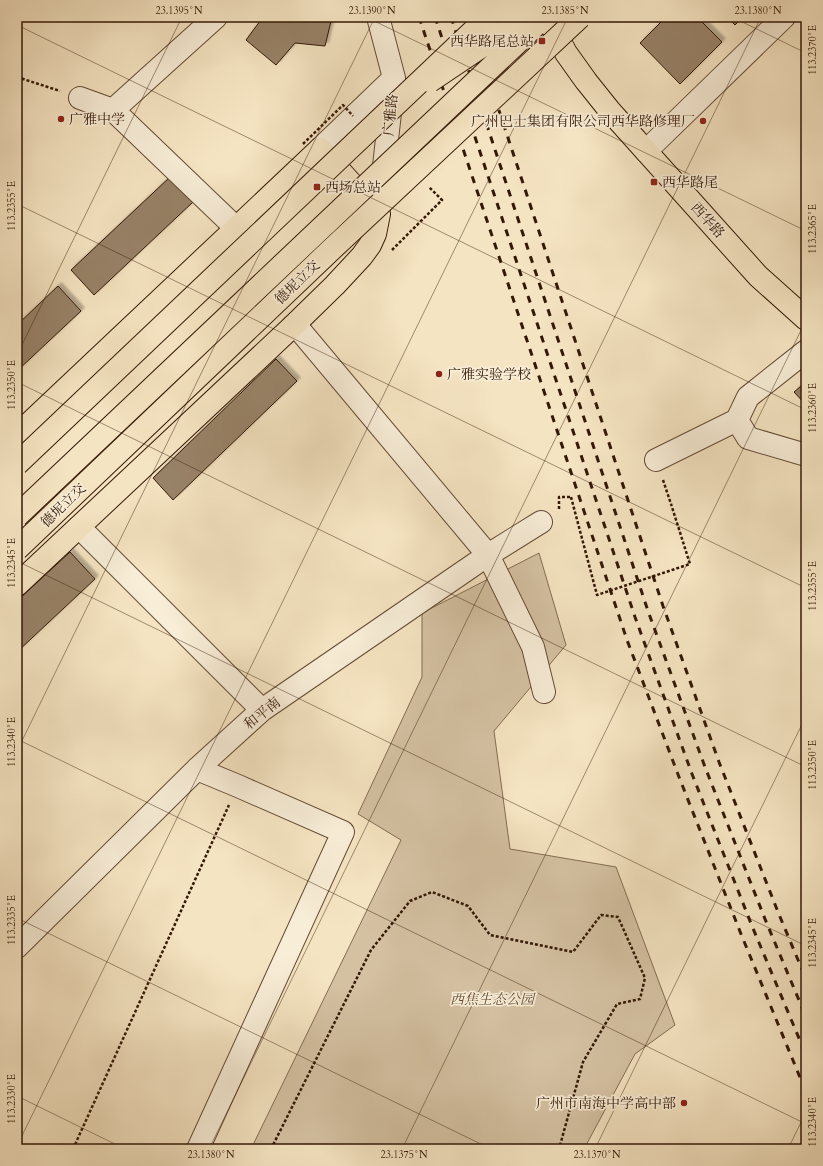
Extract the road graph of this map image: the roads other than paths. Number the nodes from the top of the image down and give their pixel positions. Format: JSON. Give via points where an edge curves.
{"nodes":[{"id":1,"x":216,"y":17,"type":"edge"},
{"id":2,"x":378,"y":17,"type":"edge"},
{"id":3,"x":488,"y":17,"type":"edge"},
{"id":4,"x":545,"y":17,"type":"edge"},
{"id":5,"x":580,"y":17,"type":"edge"},
{"id":6,"x":784,"y":17,"type":"edge"},
{"id":7,"x":518,"y":27,"type":"edge"},
{"id":8,"x":539,"y":56,"type":"junction"},
{"id":9,"x":394,"y":78,"type":"junction"},
{"id":10,"x":477,"y":97,"type":"junction"},
{"id":11,"x":80,"y":98,"type":"road end"},
{"id":12,"x":399,"y":101,"type":"junction"},
{"id":13,"x":113,"y":110,"type":"junction"},
{"id":14,"x":418,"y":136,"type":"junction"},
{"id":15,"x":312,"y":146,"type":"junction"},
{"id":16,"x":646,"y":151,"type":"junction"},
{"id":17,"x":435,"y":153,"type":"junction"},
{"id":18,"x":378,"y":214,"type":"junction"},
{"id":19,"x":236,"y":228,"type":"junction"},
{"id":20,"x":806,"y":319,"type":"edge"},
{"id":21,"x":293,"y":326,"type":"junction"},
{"id":22,"x":806,"y":351,"type":"edge"},
{"id":23,"x":737,"y":420,"type":"junction"},
{"id":24,"x":17,"y":435,"type":"edge"},
{"id":25,"x":806,"y":455,"type":"edge"},
{"id":26,"x":656,"y":460,"type":"dead end"},
{"id":27,"x":17,"y":464,"type":"edge"},
{"id":28,"x":17,"y":499,"type":"edge"},
{"id":29,"x":17,"y":516,"type":"edge"},
{"id":30,"x":541,"y":522,"type":"dead end"},
{"id":31,"x":79,"y":527,"type":"junction"},
{"id":32,"x":17,"y":549,"type":"edge"},
{"id":33,"x":488,"y":555,"type":"junction"},
{"id":34,"x":17,"y":585,"type":"edge"},
{"id":35,"x":544,"y":692,"type":"dead end"},
{"id":36,"x":262,"y":710,"type":"junction"},
{"id":37,"x":197,"y":769,"type":"junction"},
{"id":38,"x":17,"y":947,"type":"edge"},
{"id":39,"x":198,"y":1149,"type":"edge"}],
"edges":[{"from":1,"to":13,"type":"street"},
{"from":2,"to":9,"type":"street","name":"广雅路"},
{"from":3,"to":12,"type":"main road","bridge":true},
{"from":4,"to":7,"type":"main road","name":"德坭立交"},
{"from":4,"to":16,"type":"main road","name":"西华路","via":[[586,81]]},
{"from":5,"to":8,"type":"main road","name":"德坭立交","bridge":true},
{"from":6,"to":16,"type":"street"},
{"from":7,"to":10,"type":"main road","bridge":true},
{"from":7,"to":12,"type":"main road","bridge":true},
{"from":7,"to":14,"type":"main road","name":"德坭立交","bridge":true},
{"from":7,"to":28,"type":"main road","name":"德坭立交","bridge":true,"via":[[397,138]]},
{"from":8,"to":10,"type":"main road","bridge":true},
{"from":8,"to":17,"type":"main road","name":"德坭立交","bridge":true},
{"from":9,"to":15,"type":"street"},
{"from":9,"to":18,"type":"street","name":"广雅路"},
{"from":10,"to":14,"type":"main road","bridge":true},
{"from":10,"to":17,"type":"main road","bridge":true},
{"from":11,"to":13,"type":"street"},
{"from":12,"to":27,"type":"main road","bridge":true},
{"from":13,"to":19,"type":"street"},
{"from":14,"to":29,"type":"main road","name":"德坭立交","bridge":true},
{"from":15,"to":18,"type":"main road"},
{"from":15,"to":19,"type":"main road"},
{"from":16,"to":20,"type":"main road","name":"西华路","via":[[758,276]]},
{"from":17,"to":32,"type":"main road","name":"德坭立交","bridge":true},
{"from":18,"to":21,"type":"main road","via":[[375,234],[366,250]]},
{"from":19,"to":24,"type":"main road"},
{"from":21,"to":31,"type":"main road"},
{"from":21,"to":33,"type":"street","via":[[298,328]]},
{"from":22,"to":23,"type":"street","via":[[748,398]]},
{"from":23,"to":25,"type":"street","via":[[748,438]]},
{"from":23,"to":26,"type":"street"},
{"from":30,"to":33,"type":"street","name":"和平南"},
{"from":31,"to":34,"type":"main road"},
{"from":31,"to":36,"type":"street"},
{"from":33,"to":35,"type":"street","via":[[533,647]]},
{"from":33,"to":36,"type":"street","name":"和平南"},
{"from":36,"to":37,"type":"street","name":"和平南"},
{"from":37,"to":38,"type":"street","name":"和平南"},
{"from":37,"to":39,"type":"street","via":[[344,832]]}]}
